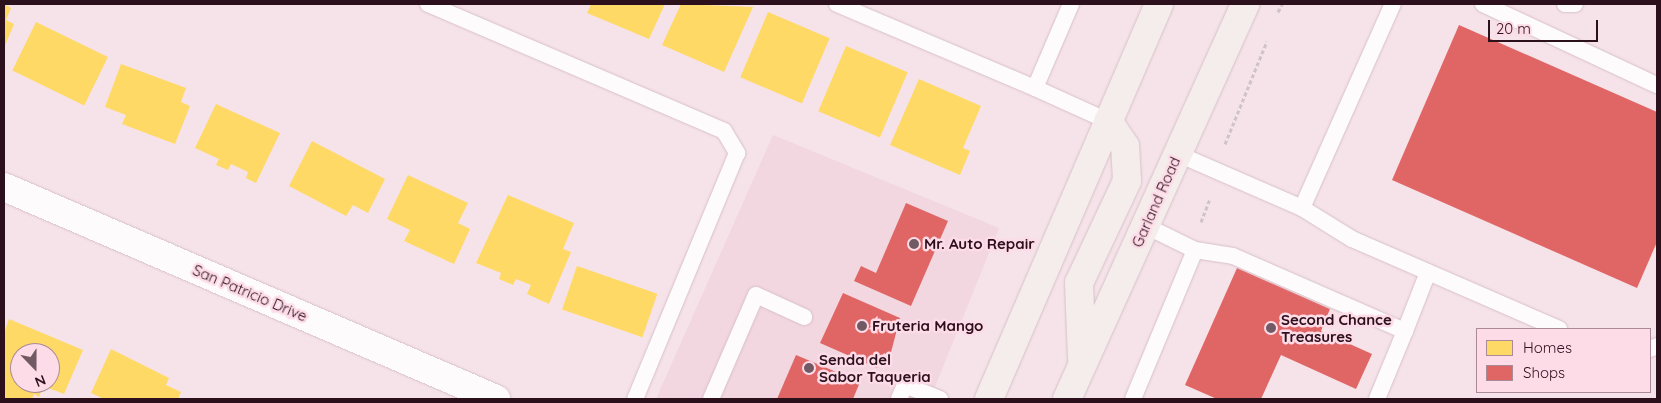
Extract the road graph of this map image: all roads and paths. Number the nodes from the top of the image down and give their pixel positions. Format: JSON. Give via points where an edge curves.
{"nodes":[{"id":1,"x":428,"y":4,"type":"edge"},
{"id":2,"x":837,"y":4,"type":"edge"},
{"id":3,"x":1071,"y":4,"type":"edge"},
{"id":4,"x":1159,"y":4,"type":"edge"},
{"id":5,"x":1245,"y":4,"type":"edge"},
{"id":6,"x":1282,"y":4,"type":"edge"},
{"id":7,"x":1393,"y":4,"type":"edge"},
{"id":8,"x":1483,"y":4,"type":"edge"},
{"id":9,"x":1565,"y":4,"type":"edge"},
{"id":10,"x":1575,"y":4,"type":"edge"},
{"id":11,"x":1274,"y":21,"type":"dead end"},
{"id":12,"x":1271,"y":30,"type":"dead end"},
{"id":13,"x":1657,"y":86,"type":"edge"},
{"id":14,"x":1035,"y":88,"type":"junction"},
{"id":15,"x":1108,"y":121,"type":"junction"},
{"id":16,"x":1178,"y":154,"type":"junction"},
{"id":17,"x":1216,"y":170,"type":"junction"},
{"id":18,"x":4,"y":187,"type":"edge"},
{"id":19,"x":1302,"y":208,"type":"junction"},
{"id":20,"x":1146,"y":226,"type":"junction"},
{"id":21,"x":1196,"y":250,"type":"junction"},
{"id":22,"x":1428,"y":272,"type":"junction"},
{"id":23,"x":804,"y":317,"type":"dead end"},
{"id":24,"x":1557,"y":328,"type":"edge"},
{"id":25,"x":1405,"y":331,"type":"junction"},
{"id":26,"x":1082,"y":364,"type":"junction"},
{"id":27,"x":1070,"y":398,"type":"edge"},
{"id":28,"x":496,"y":399,"type":"edge"},
{"id":29,"x":635,"y":399,"type":"edge"},
{"id":30,"x":710,"y":399,"type":"edge"},
{"id":31,"x":899,"y":399,"type":"edge"},
{"id":32,"x":940,"y":399,"type":"edge"},
{"id":33,"x":989,"y":399,"type":"edge"},
{"id":34,"x":1133,"y":399,"type":"edge"},
{"id":35,"x":1377,"y":399,"type":"edge"}],
"edges":[{"from":1,"to":29,"type":"lane","via":[[724,131],[737,153]]},
{"from":2,"to":14,"type":"lane"},
{"from":3,"to":14,"type":"lane"},
{"from":4,"to":15,"type":"main road"},
{"from":5,"to":16,"type":"main road","name":"Garland Road"},
{"from":6,"to":11,"type":"path"},
{"from":7,"to":19,"type":"lane"},
{"from":8,"to":13,"type":"lane"},
{"from":9,"to":10,"type":"lane"},
{"from":12,"to":17,"type":"path"},
{"from":14,"to":15,"type":"lane"},
{"from":15,"to":26,"type":"main road","via":[[1125,146],[1127,181],[1079,282]]},
{"from":15,"to":33,"type":"main road"},
{"from":16,"to":17,"type":"lane"},
{"from":16,"to":20,"type":"main road","name":"Garland Road"},
{"from":17,"to":19,"type":"lane"},
{"from":17,"to":21,"type":"path"},
{"from":18,"to":28,"type":"street","name":"San Patricio Drive"},
{"from":19,"to":22,"type":"lane","via":[[1352,239]]},
{"from":20,"to":21,"type":"lane"},
{"from":20,"to":26,"type":"main road","name":"Garland Road"},
{"from":21,"to":25,"type":"lane","via":[[1233,256]]},
{"from":21,"to":34,"type":"lane"},
{"from":22,"to":24,"type":"lane"},
{"from":22,"to":25,"type":"lane"},
{"from":23,"to":30,"type":"lane","via":[[756,295]]},
{"from":25,"to":35,"type":"lane"},
{"from":26,"to":27,"type":"main road","name":"Garland Road"},
{"from":31,"to":32,"type":"lane","via":[[905,385]]}]}
